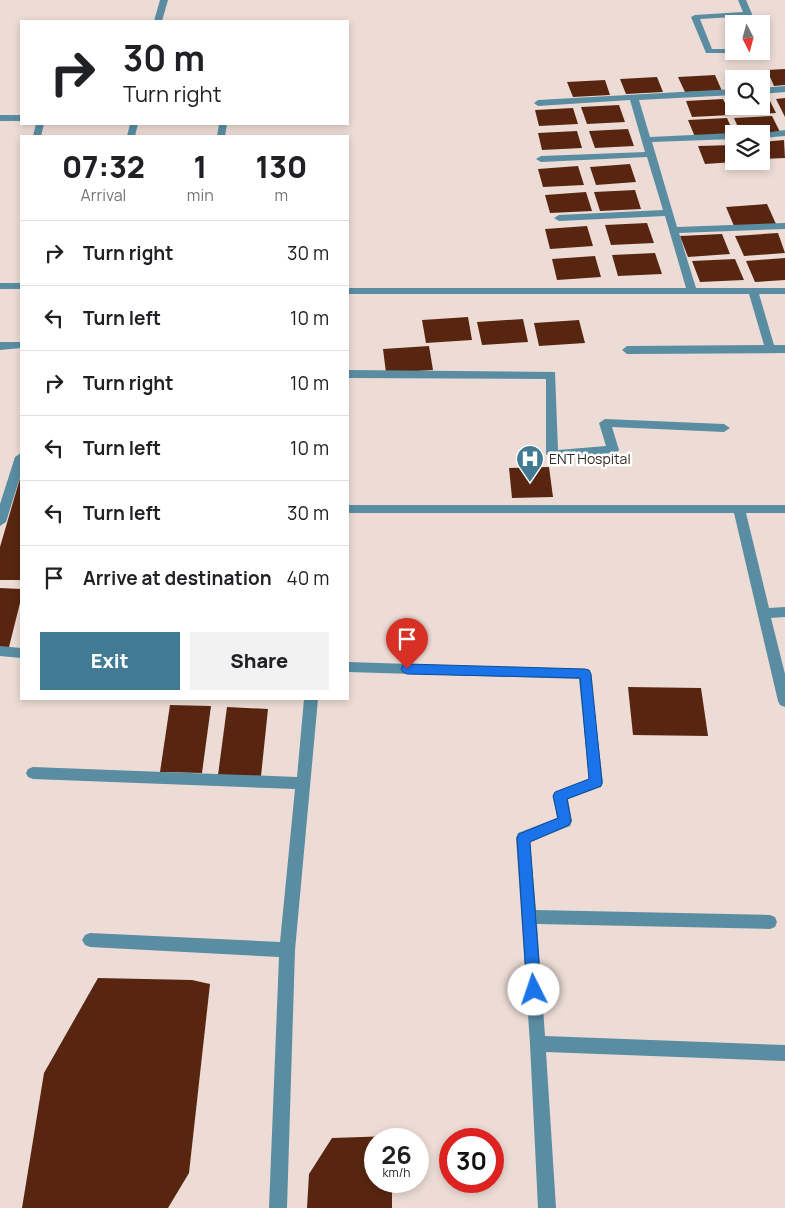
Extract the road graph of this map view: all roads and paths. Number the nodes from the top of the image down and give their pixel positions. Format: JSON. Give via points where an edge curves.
{"nodes":[{"id":1,"x":164,"y":0,"type":"edge"},
{"id":2,"x":742,"y":0,"type":"edge"},
{"id":3,"x":277,"y":12,"type":"dead end"},
{"id":4,"x":725,"y":15,"type":"edge"},
{"id":5,"x":730,"y":15,"type":"edge"},
{"id":6,"x":158,"y":20,"type":"edge"},
{"id":7,"x":277,"y":20,"type":"edge"},
{"id":8,"x":725,"y":51,"type":"edge"},
{"id":9,"x":785,"y":89,"type":"edge"},
{"id":10,"x":770,"y":90,"type":"edge"},
{"id":11,"x":725,"y":93,"type":"edge"},
{"id":12,"x":634,"y":98,"type":"junction"},
{"id":13,"x":538,"y":103,"type":"dead end"},
{"id":14,"x":0,"y":118,"type":"edge"},
{"id":15,"x":20,"y":118,"type":"edge"},
{"id":16,"x":785,"y":134,"type":"edge"},
{"id":17,"x":770,"y":135,"type":"edge"},
{"id":18,"x":725,"y":136,"type":"edge"},
{"id":19,"x":647,"y":140,"type":"junction"},
{"id":20,"x":651,"y":154,"type":"junction"},
{"id":21,"x":541,"y":159,"type":"dead end"},
{"id":22,"x":668,"y":213,"type":"junction"},
{"id":23,"x":559,"y":218,"type":"dead end"},
{"id":24,"x":785,"y":226,"type":"edge"},
{"id":25,"x":673,"y":230,"type":"junction"},
{"id":26,"x":0,"y":286,"type":"edge"},
{"id":27,"x":20,"y":286,"type":"edge"},
{"id":28,"x":349,"y":291,"type":"edge"},
{"id":29,"x":753,"y":291,"type":"junction"},
{"id":30,"x":785,"y":291,"type":"edge"},
{"id":31,"x":692,"y":292,"type":"junction"},
{"id":32,"x":20,"y":345,"type":"edge"},
{"id":33,"x":0,"y":346,"type":"edge"},
{"id":34,"x":770,"y":349,"type":"junction"},
{"id":35,"x":785,"y":349,"type":"edge"},
{"id":36,"x":627,"y":350,"type":"dead end"},
{"id":37,"x":349,"y":374,"type":"edge"},
{"id":38,"x":724,"y":428,"type":"dead end"},
{"id":39,"x":20,"y":460,"type":"edge"},
{"id":40,"x":349,"y":508,"type":"edge"},
{"id":41,"x":739,"y":509,"type":"junction"},
{"id":42,"x":785,"y":509,"type":"edge"},
{"id":43,"x":0,"y":522,"type":"edge"},
{"id":44,"x":764,"y":612,"type":"junction"},
{"id":45,"x":785,"y":612,"type":"edge"},
{"id":46,"x":0,"y":651,"type":"edge"},
{"id":47,"x":20,"y":653,"type":"edge"},
{"id":48,"x":349,"y":667,"type":"edge"},
{"id":49,"x":311,"y":700,"type":"edge"},
{"id":50,"x":785,"y":701,"type":"edge"},
{"id":51,"x":33,"y":773,"type":"dead end"},
{"id":52,"x":303,"y":783,"type":"junction"},
{"id":53,"x":528,"y":917,"type":"junction"},
{"id":54,"x":770,"y":922,"type":"dead end"},
{"id":55,"x":90,"y":940,"type":"dead end"},
{"id":56,"x":287,"y":950,"type":"junction"},
{"id":57,"x":538,"y":1044,"type":"junction"},
{"id":58,"x":785,"y":1054,"type":"edge"},
{"id":59,"x":278,"y":1208,"type":"edge"},
{"id":60,"x":547,"y":1208,"type":"edge"}],
"edges":[{"from":1,"to":6,"type":"street"},
{"from":2,"to":5,"type":"street","via":[[748,14]]},
{"from":3,"to":7,"type":"street"},
{"from":4,"to":8,"type":"street","via":[[695,17],[710,51]]},
{"from":9,"to":10,"type":"street"},
{"from":11,"to":12,"type":"street"},
{"from":12,"to":13,"type":"street"},
{"from":12,"to":19,"type":"street"},
{"from":14,"to":15,"type":"street"},
{"from":16,"to":17,"type":"street"},
{"from":18,"to":19,"type":"street"},
{"from":19,"to":20,"type":"street"},
{"from":20,"to":21,"type":"street"},
{"from":20,"to":22,"type":"street"},
{"from":22,"to":23,"type":"street"},
{"from":22,"to":25,"type":"street"},
{"from":24,"to":25,"type":"street"},
{"from":25,"to":31,"type":"street"},
{"from":26,"to":27,"type":"street"},
{"from":28,"to":31,"type":"street"},
{"from":29,"to":30,"type":"street"},
{"from":29,"to":31,"type":"street"},
{"from":29,"to":34,"type":"street"},
{"from":32,"to":33,"type":"street"},
{"from":34,"to":35,"type":"street"},
{"from":34,"to":36,"type":"street"},
{"from":37,"to":38,"type":"street","via":[[551,375],[552,454],[613,450],[605,423]]},
{"from":39,"to":43,"type":"street"},
{"from":40,"to":41,"type":"street"},
{"from":41,"to":42,"type":"street"},
{"from":41,"to":44,"type":"street"},
{"from":44,"to":45,"type":"street"},
{"from":44,"to":50,"type":"street"},
{"from":46,"to":47,"type":"street"},
{"from":48,"to":53,"type":"street","via":[[585,674],[596,782],[560,796],[565,821],[523,838]]},
{"from":49,"to":52,"type":"street"},
{"from":51,"to":52,"type":"street"},
{"from":52,"to":56,"type":"street"},
{"from":53,"to":54,"type":"street"},
{"from":53,"to":57,"type":"street"},
{"from":55,"to":56,"type":"street"},
{"from":56,"to":59,"type":"street"},
{"from":57,"to":58,"type":"street"},
{"from":57,"to":60,"type":"street"}]}
